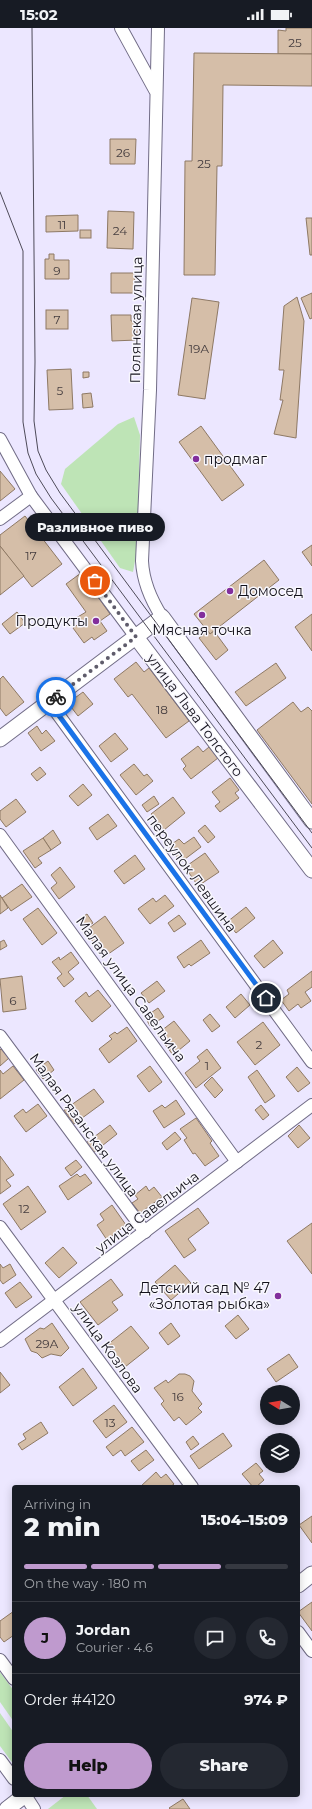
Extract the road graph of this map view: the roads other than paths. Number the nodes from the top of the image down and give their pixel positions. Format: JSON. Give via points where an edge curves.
{"nodes":[{"id":1,"x":121,"y":28,"type":"edge"},
{"id":2,"x":158,"y":28,"type":"edge"},
{"id":3,"x":156,"y":91,"type":"junction"},
{"id":4,"x":0,"y":439,"type":"edge"},
{"id":5,"x":31,"y":496,"type":"junction"},
{"id":6,"x":0,"y":519,"type":"edge"},
{"id":7,"x":162,"y":617,"type":"junction"},
{"id":8,"x":136,"y":637,"type":"junction"},
{"id":9,"x":49,"y":702,"type":"junction"},
{"id":10,"x":0,"y":739,"type":"edge"},
{"id":11,"x":312,"y":821,"type":"edge"},
{"id":12,"x":0,"y":835,"type":"edge"},
{"id":13,"x":312,"y":870,"type":"edge"},
{"id":14,"x":0,"y":1036,"type":"edge"},
{"id":15,"x":312,"y":1062,"type":"edge"},
{"id":16,"x":312,"y":1105,"type":"edge"},
{"id":17,"x":237,"y":1162,"type":"junction"},
{"id":18,"x":0,"y":1227,"type":"edge"},
{"id":19,"x":145,"y":1232,"type":"junction"},
{"id":20,"x":55,"y":1301,"type":"junction"},
{"id":21,"x":0,"y":1341,"type":"edge"},
{"id":22,"x":191,"y":1485,"type":"edge"},
{"id":23,"x":312,"y":1574,"type":"edge"},
{"id":24,"x":300,"y":1583,"type":"edge"},
{"id":25,"x":300,"y":1635,"type":"edge"},
{"id":26,"x":312,"y":1651,"type":"edge"},
{"id":27,"x":0,"y":1660,"type":"edge"},
{"id":28,"x":12,"y":1676,"type":"edge"},
{"id":29,"x":0,"y":1760,"type":"edge"},
{"id":30,"x":12,"y":1776,"type":"edge"},
{"id":31,"x":22,"y":1797,"type":"edge"},
{"id":32,"x":26,"y":1797,"type":"edge"},
{"id":33,"x":7,"y":1809,"type":"edge"},
{"id":34,"x":34,"y":1809,"type":"edge"}],
"edges":[{"from":1,"to":3,"type":"street"},
{"from":2,"to":3,"type":"street","name":"Полянская улица"},
{"from":3,"to":7,"type":"street","name":"Полянская улица","via":[[150,382],[142,561],[145,580]]},
{"from":4,"to":5,"type":"street","name":"улица Льва Толстого"},
{"from":5,"to":6,"type":"street"},
{"from":5,"to":8,"type":"street","name":"улица Льва Толстого"},
{"from":7,"to":8,"type":"street"},
{"from":7,"to":11,"type":"street"},
{"from":8,"to":9,"type":"street"},
{"from":8,"to":13,"type":"street","name":"улица Льва Толстого"},
{"from":9,"to":10,"type":"street"},
{"from":9,"to":15,"type":"street","name":"переулок Левшина"},
{"from":12,"to":17,"type":"street","name":"Малая улица Савельича"},
{"from":14,"to":19,"type":"street","name":"Малая Рязанская улица"},
{"from":16,"to":17,"type":"street","name":"улица Савельича"},
{"from":17,"to":19,"type":"street","name":"улица Савельича"},
{"from":18,"to":20,"type":"street","name":"улица Козлова"},
{"from":19,"to":20,"type":"street","name":"улица Савельича"},
{"from":20,"to":21,"type":"street","name":"улица Савельича"},
{"from":20,"to":22,"type":"street","name":"улица Козлова"},
{"from":23,"to":24,"type":"street"},
{"from":25,"to":26,"type":"street"},
{"from":27,"to":28,"type":"street"},
{"from":29,"to":30,"type":"street"},
{"from":31,"to":33,"type":"street"},
{"from":32,"to":34,"type":"street"}]}
